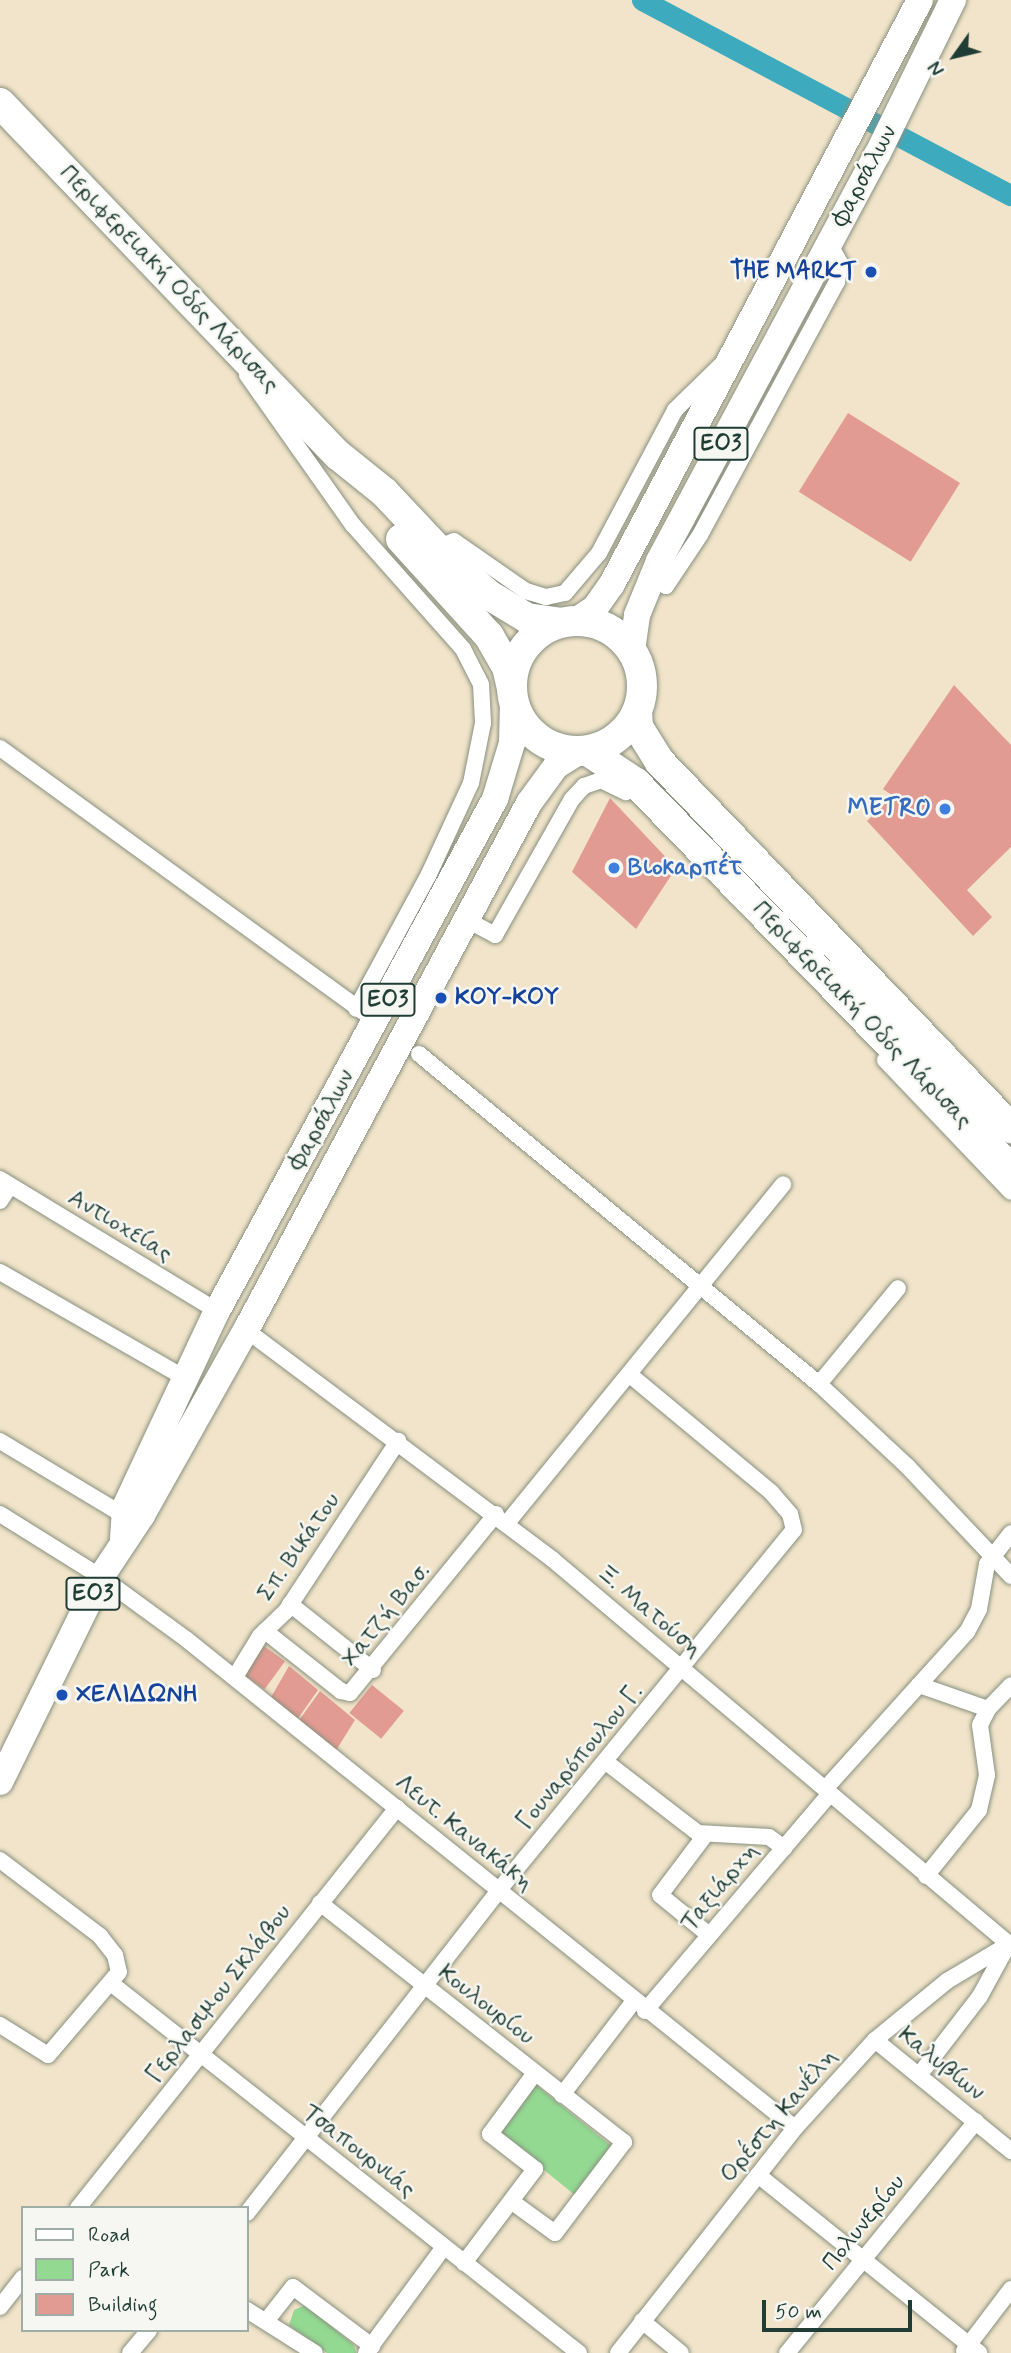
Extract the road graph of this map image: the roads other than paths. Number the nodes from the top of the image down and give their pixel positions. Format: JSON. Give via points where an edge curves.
{"nodes":[{"id":1,"x":920,"y":0,"type":"edge"},
{"id":2,"x":953,"y":0,"type":"edge"},
{"id":3,"x":0,"y":103,"type":"edge"},
{"id":4,"x":232,"y":346,"type":"junction"},
{"id":5,"x":736,"y":352,"type":"junction"},
{"id":6,"x":338,"y":455,"type":"junction"},
{"id":7,"x":446,"y":545,"type":"junction"},
{"id":8,"x":569,"y":622,"type":"junction"},
{"id":9,"x":632,"y":651,"type":"junction"},
{"id":10,"x":513,"y":696,"type":"junction"},
{"id":11,"x":638,"y":712,"type":"junction"},
{"id":12,"x":0,"y":748,"type":"edge"},
{"id":13,"x":583,"y":751,"type":"junction"},
{"id":14,"x":670,"y":826,"type":"junction"},
{"id":15,"x":467,"y":920,"type":"junction"},
{"id":16,"x":367,"y":1014,"type":"junction"},
{"id":17,"x":419,"y":1054,"type":"dead end"},
{"id":18,"x":1011,"y":1128,"type":"edge"},
{"id":19,"x":1011,"y":1169,"type":"edge"},
{"id":20,"x":5,"y":1182,"type":"edge"},
{"id":21,"x":783,"y":1184,"type":"dead end"},
{"id":22,"x":1011,"y":1192,"type":"edge"},
{"id":23,"x":0,"y":1201,"type":"edge"},
{"id":24,"x":0,"y":1272,"type":"edge"},
{"id":25,"x":701,"y":1286,"type":"junction"},
{"id":26,"x":898,"y":1288,"type":"dead end"},
{"id":27,"x":217,"y":1311,"type":"junction"},
{"id":28,"x":246,"y":1330,"type":"junction"},
{"id":29,"x":630,"y":1375,"type":"junction"},
{"id":30,"x":187,"y":1379,"type":"junction"},
{"id":31,"x":819,"y":1384,"type":"junction"},
{"id":32,"x":0,"y":1441,"type":"edge"},
{"id":33,"x":398,"y":1441,"type":"junction"},
{"id":34,"x":0,"y":1514,"type":"edge"},
{"id":35,"x":501,"y":1519,"type":"junction"},
{"id":36,"x":123,"y":1526,"type":"junction"},
{"id":37,"x":1011,"y":1533,"type":"edge"},
{"id":38,"x":991,"y":1555,"type":"junction"},
{"id":39,"x":1011,"y":1576,"type":"edge"},
{"id":40,"x":102,"y":1577,"type":"junction"},
{"id":41,"x":290,"y":1604,"type":"junction"},
{"id":42,"x":265,"y":1631,"type":"junction"},
{"id":43,"x":373,"y":1670,"type":"junction"},
{"id":44,"x":682,"y":1670,"type":"junction"},
{"id":45,"x":235,"y":1677,"type":"junction"},
{"id":46,"x":919,"y":1685,"type":"junction"},
{"id":47,"x":1011,"y":1685,"type":"edge"},
{"id":48,"x":988,"y":1709,"type":"junction"},
{"id":49,"x":606,"y":1762,"type":"junction"},
{"id":50,"x":0,"y":1782,"type":"edge"},
{"id":51,"x":827,"y":1791,"type":"junction"},
{"id":52,"x":397,"y":1808,"type":"junction"},
{"id":53,"x":706,"y":1834,"type":"junction"},
{"id":54,"x":784,"y":1847,"type":"junction"},
{"id":55,"x":0,"y":1860,"type":"edge"},
{"id":56,"x":926,"y":1876,"type":"junction"},
{"id":57,"x":499,"y":1890,"type":"junction"},
{"id":58,"x":320,"y":1903,"type":"junction"},
{"id":59,"x":709,"y":1935,"type":"junction"},
{"id":60,"x":1010,"y":1943,"type":"edge"},
{"id":61,"x":112,"y":1984,"type":"junction"},
{"id":62,"x":424,"y":1986,"type":"junction"},
{"id":63,"x":639,"y":2006,"type":"junction"},
{"id":64,"x":0,"y":2025,"type":"edge"},
{"id":65,"x":875,"y":2040,"type":"junction"},
{"id":66,"x":201,"y":2056,"type":"junction"},
{"id":67,"x":535,"y":2073,"type":"junction"},
{"id":68,"x":920,"y":2074,"type":"junction"},
{"id":69,"x":562,"y":2095,"type":"junction"},
{"id":70,"x":976,"y":2121,"type":"junction"},
{"id":71,"x":795,"y":2128,"type":"junction"},
{"id":72,"x":306,"y":2138,"type":"junction"},
{"id":73,"x":1011,"y":2151,"type":"edge"},
{"id":74,"x":758,"y":2175,"type":"junction"},
{"id":75,"x":511,"y":2201,"type":"junction"},
{"id":76,"x":82,"y":2203,"type":"edge"},
{"id":77,"x":248,"y":2212,"type":"edge"},
{"id":78,"x":444,"y":2247,"type":"junction"},
{"id":79,"x":863,"y":2259,"type":"junction"},
{"id":80,"x":464,"y":2263,"type":"junction"},
{"id":81,"x":21,"y":2281,"type":"edge"},
{"id":82,"x":1011,"y":2289,"type":"edge"},
{"id":83,"x":0,"y":2307,"type":"edge"},
{"id":84,"x":248,"y":2310,"type":"edge"},
{"id":85,"x":267,"y":2320,"type":"junction"},
{"id":86,"x":642,"y":2321,"type":"junction"},
{"id":87,"x":147,"y":2332,"type":"edge"},
{"id":88,"x":369,"y":2349,"type":"edge"},
{"id":89,"x":970,"y":2350,"type":"edge"},
{"id":90,"x":130,"y":2353,"type":"edge"},
{"id":91,"x":315,"y":2353,"type":"edge"},
{"id":92,"x":579,"y":2353,"type":"edge"},
{"id":93,"x":618,"y":2353,"type":"edge"},
{"id":94,"x":681,"y":2353,"type":"edge"},
{"id":95,"x":787,"y":2353,"type":"edge"}],
"edges":[{"from":1,"to":5,"type":"main road","name":"Φαρσάλων","number":"ΕΟ3"},
{"from":2,"to":9,"type":"main road","name":"Φαρσάλων","number":"ΕΟ3","via":[[633,627]]},
{"from":3,"to":4,"type":"highway","name":"Περιφερειακή Οδός Λάρισας"},
{"from":4,"to":6,"type":"highway","name":"Περιφερειακή Οδός Λάρισας"},
{"from":4,"to":16,"type":"street","via":[[268,409],[337,504],[449,631],[481,684],[483,723],[471,783]]},
{"from":5,"to":7,"type":"street","via":[[682,399],[599,553],[565,593],[546,597],[526,591]]},
{"from":5,"to":8,"type":"main road","name":"Φαρσάλων","number":"ΕΟ3","via":[[612,584],[594,608]]},
{"from":6,"to":7,"type":"highway","name":"Περιφερειακή Οδός Λάρισας"},
{"from":6,"to":10,"type":"highway","name":"Περιφερειακή Οδός Λάρισας","via":[[367,503],[489,636],[507,667]]},
{"from":7,"to":8,"type":"highway","name":"Περιφερειακή Οδός Λάρισας","via":[[506,606],[527,618]]},
{"from":8,"to":9,"type":"highway","via":[[609,629]]},
{"from":8,"to":10,"type":"highway","number":"ΕΟ3","via":[[537,634],[524,648],[516,664]]},
{"from":9,"to":11,"type":"highway","number":"ΕΟ3","via":[[642,681]]},
{"from":10,"to":13,"type":"highway","via":[[533,734],[550,745]]},
{"from":10,"to":16,"type":"main road","name":"Φαρσάλων","number":"ΕΟ3","via":[[512,743],[503,782]]},
{"from":11,"to":13,"type":"highway","number":"ΕΟ3","via":[[614,741]]},
{"from":11,"to":18,"type":"highway","name":"Περιφερειακή Οδός Λάρισας","via":[[638,727],[659,761]]},
{"from":12,"to":16,"type":"street"},
{"from":13,"to":14,"type":"highway","name":"Περιφερειακή Οδός Λάρισας","via":[[624,771]]},
{"from":13,"to":15,"type":"main road","name":"Φαρσάλων","number":"ΕΟ3","via":[[556,766],[533,797]]},
{"from":14,"to":15,"type":"street","via":[[626,792],[601,780],[588,783],[572,799],[495,935]]},
{"from":14,"to":19,"type":"highway","name":"Περιφερειακή Οδός Λάρισας"},
{"from":14,"to":22,"type":"street"},
{"from":15,"to":28,"type":"main road","name":"Φαρσάλων","number":"ΕΟ3"},
{"from":16,"to":27,"type":"main road","name":"Φαρσάλων","number":"ΕΟ3"},
{"from":17,"to":25,"type":"street"},
{"from":20,"to":23,"type":"street"},
{"from":20,"to":27,"type":"street","name":"Αντιοχείας"},
{"from":21,"to":25,"type":"street","name":"Χατζή Βασ."},
{"from":24,"to":30,"type":"street"},
{"from":25,"to":29,"type":"street","name":"Χατζή Βασ."},
{"from":25,"to":31,"type":"street"},
{"from":26,"to":31,"type":"street"},
{"from":27,"to":30,"type":"main road","name":"Φαρσάλων","number":"ΕΟ3"},
{"from":28,"to":33,"type":"street","name":"Ξ. Ματούση"},
{"from":28,"to":36,"type":"main road","name":"Φαρσάλων","number":"ΕΟ3","via":[[142,1515]]},
{"from":29,"to":35,"type":"street","name":"Χατζή Βασ."},
{"from":29,"to":44,"type":"street","name":"Γουναρόπουλου Γ.","via":[[771,1492],[790,1514],[794,1530]]},
{"from":30,"to":36,"type":"main road","name":"Φαρσάλων","number":"ΕΟ3"},
{"from":31,"to":38,"type":"street"},
{"from":32,"to":36,"type":"street"},
{"from":33,"to":35,"type":"street","name":"Ξ. Ματούση"},
{"from":33,"to":41,"type":"street","name":"Σπ. Βικάτου"},
{"from":34,"to":40,"type":"street","name":"Λευτ. Κανακάκη"},
{"from":35,"to":43,"type":"street","name":"Χατζή Βασ."},
{"from":35,"to":44,"type":"street","name":"Ξ. Ματούση"},
{"from":36,"to":40,"type":"main road","name":"Φαρσάλων","number":"ΕΟ3"},
{"from":37,"to":38,"type":"street"},
{"from":38,"to":39,"type":"street"},
{"from":38,"to":46,"type":"street","name":"Ταξιάρχη","via":[[974,1620]]},
{"from":40,"to":45,"type":"street","name":"Λευτ. Κανακάκη"},
{"from":40,"to":50,"type":"main road","name":"Φαρσάλων","number":"ΕΟ3"},
{"from":41,"to":42,"type":"street","name":"Σπ. Βικάτου"},
{"from":41,"to":43,"type":"street"},
{"from":42,"to":43,"type":"street","name":"Χατζή Βασ.","via":[[341,1691],[355,1691]]},
{"from":42,"to":45,"type":"street","name":"Σπ. Βικάτου"},
{"from":44,"to":49,"type":"street","name":"Γουναρόπουλου Γ."},
{"from":44,"to":51,"type":"street","name":"Ξ. Ματούση"},
{"from":45,"to":52,"type":"street","name":"Λευτ. Κανακάκη"},
{"from":46,"to":48,"type":"street"},
{"from":46,"to":51,"type":"street","name":"Ταξιάρχη"},
{"from":47,"to":48,"type":"street"},
{"from":48,"to":56,"type":"street","via":[[978,1735],[986,1775],[982,1802]]},
{"from":49,"to":53,"type":"street","via":[[693,1830]]},
{"from":49,"to":57,"type":"street","name":"Γουναρόπουλου Γ."},
{"from":51,"to":54,"type":"street","name":"Ταξιάρχη"},
{"from":51,"to":56,"type":"street","name":"Ξ. Ματούση"},
{"from":52,"to":57,"type":"street","name":"Λευτ. Κανακάκη"},
{"from":52,"to":58,"type":"street","name":"Γερλασιμου Σκλάβου"},
{"from":53,"to":54,"type":"street","via":[[769,1837]]},
{"from":53,"to":59,"type":"street","via":[[660,1895]]},
{"from":54,"to":59,"type":"street","name":"Ταξιάρχη"},
{"from":55,"to":61,"type":"street","via":[[100,1936],[116,1955],[119,1972]]},
{"from":56,"to":60,"type":"street","name":"Ξ. Ματούση"},
{"from":57,"to":62,"type":"street","name":"Γουναρόπουλου Γ."},
{"from":57,"to":63,"type":"street","name":"Λευτ. Κανακάκη"},
{"from":58,"to":62,"type":"street","name":"Κουλουρίου"},
{"from":58,"to":66,"type":"street","name":"Γερλασιμου Σκλάβου"},
{"from":59,"to":63,"type":"street","name":"Ταξιάρχη"},
{"from":60,"to":65,"type":"street","name":"Ορέστη Κανέλη","via":[[947,1981]]},
{"from":60,"to":68,"type":"street","via":[[980,1996]]},
{"from":61,"to":64,"type":"street","via":[[48,2056]]},
{"from":61,"to":66,"type":"street","name":"Τσαπουρνιάς"},
{"from":62,"to":67,"type":"street","name":"Κουλουρίου"},
{"from":62,"to":72,"type":"street","name":"Γουναρόπουλου Γ."},
{"from":63,"to":69,"type":"street","name":"Ταξιάρχη"},
{"from":63,"to":71,"type":"street","name":"Λευτ. Κανακάκη"},
{"from":65,"to":68,"type":"street","name":"Καλυβίων"},
{"from":65,"to":71,"type":"street","name":"Ορέστη Κανέλη"},
{"from":66,"to":72,"type":"street","name":"Τσαπουρνιάς"},
{"from":66,"to":76,"type":"street","name":"Γερλασιμου Σκλάβου"},
{"from":67,"to":69,"type":"street","name":"Κουλουρίου"},
{"from":67,"to":75,"type":"street","via":[[490,2134],[535,2169]]},
{"from":68,"to":70,"type":"street","name":"Καλυβίων"},
{"from":69,"to":75,"type":"street","name":"Κουλουρίου","via":[[624,2142],[555,2233]]},
{"from":70,"to":73,"type":"street","name":"Καλυβίων"},
{"from":70,"to":79,"type":"street","name":"Πολυνερίου"},
{"from":71,"to":74,"type":"street","name":"Ορέστη Κανέλη"},
{"from":72,"to":77,"type":"street","name":"Γουναρόπουλου Γ."},
{"from":72,"to":78,"type":"street","name":"Τσαπουρνιάς"},
{"from":74,"to":79,"type":"street"},
{"from":74,"to":86,"type":"street","name":"Ορέστη Κανέλη"},
{"from":75,"to":80,"type":"street"},
{"from":78,"to":80,"type":"street","name":"Τσαπουρνιάς"},
{"from":78,"to":88,"type":"street"},
{"from":79,"to":89,"type":"street"},
{"from":79,"to":95,"type":"street","name":"Πολυνερίου"},
{"from":80,"to":92,"type":"street","name":"Τσαπουρνιάς"},
{"from":81,"to":83,"type":"street"},
{"from":82,"to":89,"type":"street"},
{"from":84,"to":85,"type":"street"},
{"from":85,"to":88,"type":"street","via":[[293,2287]]},
{"from":85,"to":91,"type":"street"},
{"from":86,"to":93,"type":"street","name":"Ορέστη Κανέλη"},
{"from":86,"to":94,"type":"street"},
{"from":87,"to":90,"type":"street"}]}
